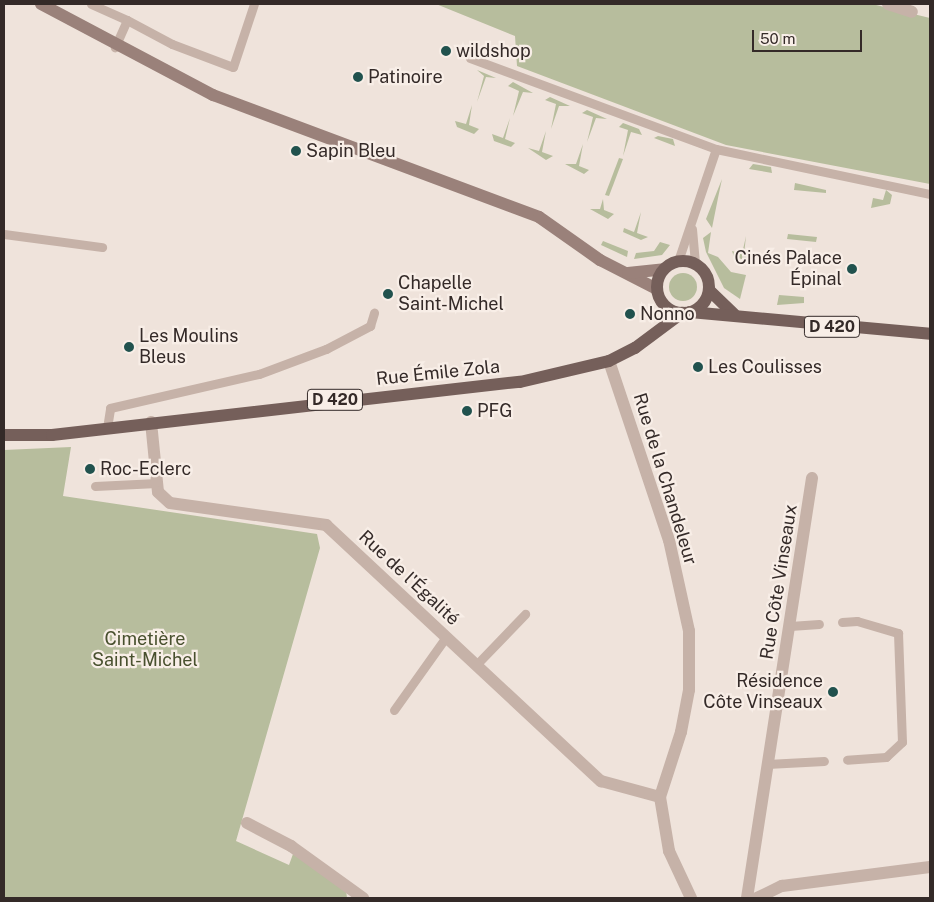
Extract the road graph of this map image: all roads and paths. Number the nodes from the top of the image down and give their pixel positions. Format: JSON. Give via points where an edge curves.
{"nodes":[{"id":1,"x":41,"y":4,"type":"edge"},
{"id":2,"x":92,"y":4,"type":"edge"},
{"id":3,"x":254,"y":4,"type":"edge"},
{"id":4,"x":888,"y":4,"type":"edge"},
{"id":5,"x":912,"y":12,"type":"dead end"},
{"id":6,"x":127,"y":20,"type":"junction"},
{"id":7,"x":115,"y":46,"type":"junction"},
{"id":8,"x":470,"y":58,"type":"dead end"},
{"id":9,"x":716,"y":149,"type":"junction"},
{"id":10,"x":930,"y":194,"type":"edge"},
{"id":11,"x":692,"y":226,"type":"junction"},
{"id":12,"x":4,"y":234,"type":"edge"},
{"id":13,"x":102,"y":247,"type":"dead end"},
{"id":14,"x":678,"y":262,"type":"junction"},
{"id":15,"x":696,"y":265,"type":"junction"},
{"id":16,"x":664,"y":269,"type":"junction"},
{"id":17,"x":628,"y":273,"type":"junction"},
{"id":18,"x":657,"y":289,"type":"junction"},
{"id":19,"x":709,"y":290,"type":"junction"},
{"id":20,"x":662,"y":303,"type":"junction"},
{"id":21,"x":374,"y":313,"type":"dead end"},
{"id":22,"x":686,"y":313,"type":"junction"},
{"id":23,"x":734,"y":314,"type":"junction"},
{"id":24,"x":657,"y":332,"type":"junction"},
{"id":25,"x":930,"y":334,"type":"edge"},
{"id":26,"x":609,"y":361,"type":"junction"},
{"id":27,"x":151,"y":422,"type":"junction"},
{"id":28,"x":107,"y":428,"type":"junction"},
{"id":29,"x":4,"y":435,"type":"edge"},
{"id":30,"x":812,"y":478,"type":"dead end"},
{"id":31,"x":158,"y":483,"type":"junction"},
{"id":32,"x":95,"y":486,"type":"dead end"},
{"id":33,"x":525,"y":614,"type":"dead end"},
{"id":34,"x":842,"y":622,"type":"dead end"},
{"id":35,"x":819,"y":624,"type":"dead end"},
{"id":36,"x":790,"y":626,"type":"junction"},
{"id":37,"x":446,"y":637,"type":"junction"},
{"id":38,"x":476,"y":664,"type":"junction"},
{"id":39,"x":394,"y":710,"type":"dead end"},
{"id":40,"x":847,"y":760,"type":"dead end"},
{"id":41,"x":824,"y":761,"type":"dead end"},
{"id":42,"x":768,"y":764,"type":"junction"},
{"id":43,"x":660,"y":797,"type":"junction"},
{"id":44,"x":247,"y":823,"type":"dead end"},
{"id":45,"x":930,"y":868,"type":"edge"},
{"id":46,"x":362,"y":898,"type":"edge"},
{"id":47,"x":691,"y":898,"type":"edge"},
{"id":48,"x":747,"y":898,"type":"edge"},
{"id":49,"x":758,"y":898,"type":"edge"}],
"edges":[{"from":1,"to":7,"type":"main road"},
{"from":2,"to":6,"type":"lane"},
{"from":3,"to":6,"type":"lane","via":[[233,67],[172,44]]},
{"from":4,"to":5,"type":"street"},
{"from":6,"to":7,"type":"lane"},
{"from":7,"to":17,"type":"main road","via":[[213,95],[539,217],[600,260]]},
{"from":8,"to":9,"type":"lane"},
{"from":9,"to":10,"type":"lane"},
{"from":9,"to":11,"type":"lane"},
{"from":11,"to":14,"type":"lane"},
{"from":11,"to":15,"type":"lane"},
{"from":12,"to":13,"type":"lane"},
{"from":14,"to":15,"type":"main road"},
{"from":14,"to":16,"type":"main road"},
{"from":15,"to":19,"type":"main road","via":[[705,273]]},
{"from":16,"to":17,"type":"main road"},
{"from":16,"to":18,"type":"main road"},
{"from":17,"to":18,"type":"main road"},
{"from":18,"to":20,"type":"main road"},
{"from":19,"to":22,"type":"main road","via":[[699,307]]},
{"from":19,"to":23,"type":"main road","number":"D 420"},
{"from":20,"to":22,"type":"main road"},
{"from":20,"to":24,"type":"main road"},
{"from":21,"to":28,"type":"lane","via":[[370,326],[326,349],[267,371],[110,408]]},
{"from":22,"to":23,"type":"main road","number":"D 420"},
{"from":22,"to":24,"type":"main road","number":"D 420"},
{"from":23,"to":25,"type":"main road","number":"D 420","via":[[754,320]]},
{"from":24,"to":26,"type":"main road","name":"Rue Émile Zola","number":"D 420"},
{"from":26,"to":27,"type":"main road","name":"Rue Émile Zola","number":"D 420","via":[[520,382]]},
{"from":26,"to":43,"type":"street","name":"Rue de la Chandeleur","via":[[669,540],[689,631],[689,690],[681,732]]},
{"from":27,"to":28,"type":"main road","name":"Rue Émile Zola","number":"D 420"},
{"from":27,"to":31,"type":"street","name":"Rue de l'Égalité"},
{"from":28,"to":29,"type":"main road","name":"Rue Émile Zola","number":"D 420","via":[[52,435]]},
{"from":30,"to":36,"type":"street","name":"Rue Côte Vinseaux"},
{"from":31,"to":32,"type":"lane"},
{"from":31,"to":37,"type":"street","name":"Rue de l'Égalité","via":[[158,492],[170,503],[326,525]]},
{"from":33,"to":38,"type":"lane"},
{"from":34,"to":40,"type":"lane","via":[[857,621],[898,633],[902,742],[886,757]]},
{"from":35,"to":36,"type":"lane"},
{"from":36,"to":42,"type":"street","name":"Rue Côte Vinseaux"},
{"from":37,"to":38,"type":"street","name":"Rue de l'Égalité"},
{"from":37,"to":39,"type":"lane"},
{"from":38,"to":43,"type":"street","name":"Rue de l'Égalité","via":[[601,782]]},
{"from":41,"to":42,"type":"lane"},
{"from":42,"to":48,"type":"street","name":"Rue Côte Vinseaux"},
{"from":43,"to":47,"type":"street","name":"Rue de la Chandeleur","via":[[669,851]]},
{"from":44,"to":46,"type":"street","via":[[291,846]]},
{"from":45,"to":49,"type":"street","via":[[782,886]]}]}
